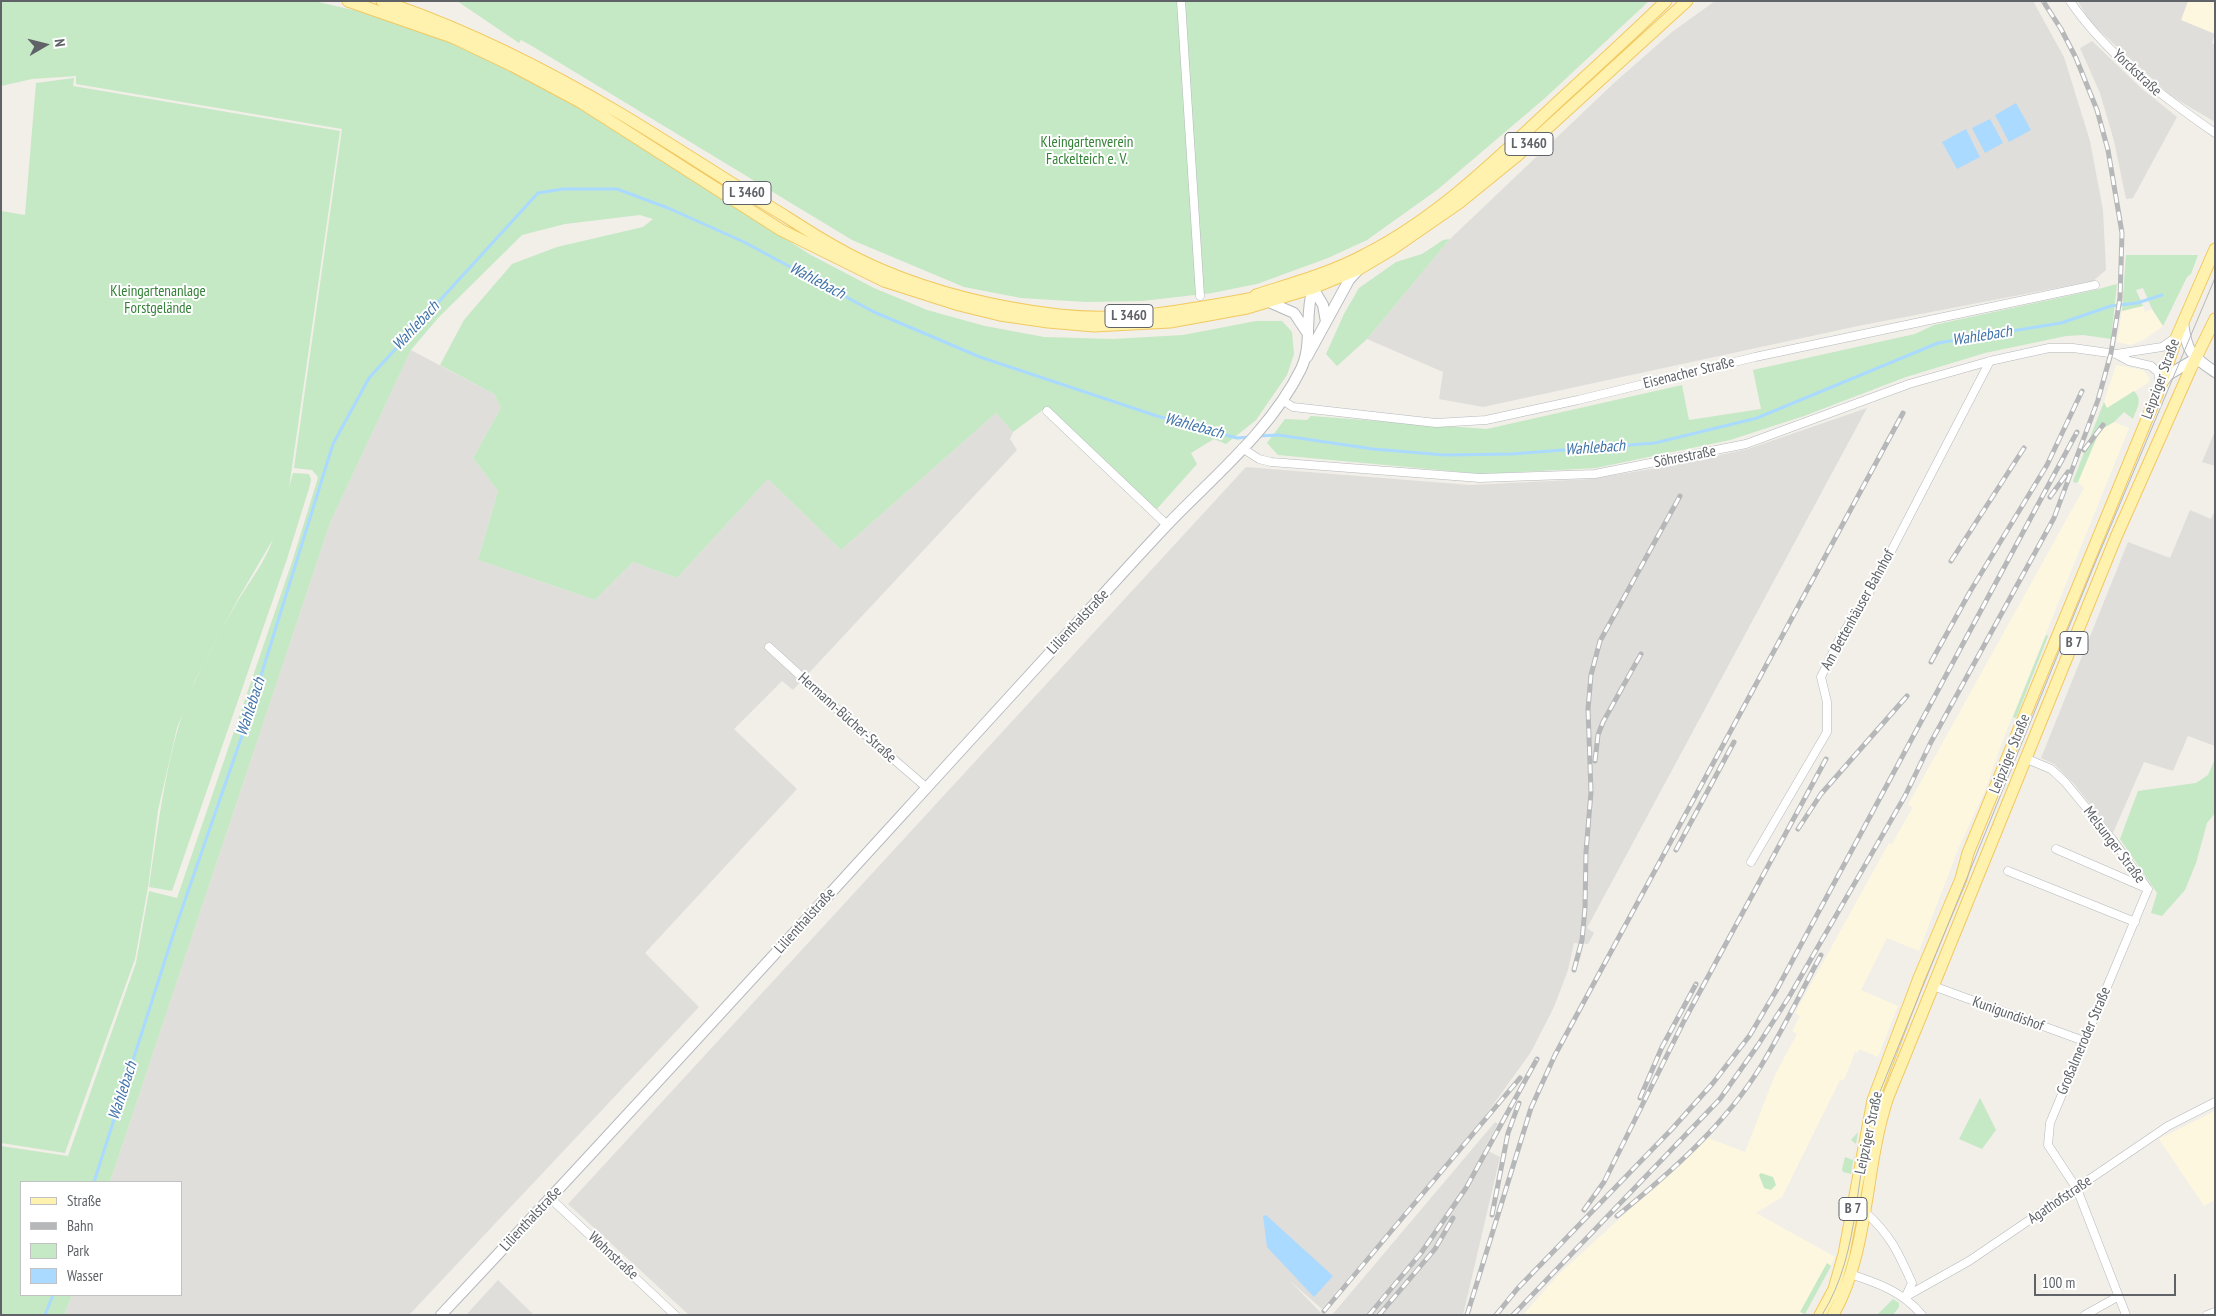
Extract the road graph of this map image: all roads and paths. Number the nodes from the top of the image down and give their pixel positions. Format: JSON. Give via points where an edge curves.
{"nodes":[{"id":1,"x":348,"y":1,"type":"edge"},
{"id":2,"x":382,"y":1,"type":"edge"},
{"id":3,"x":1181,"y":1,"type":"edge"},
{"id":4,"x":1666,"y":1,"type":"edge"},
{"id":5,"x":1686,"y":1,"type":"edge"},
{"id":6,"x":2070,"y":1,"type":"edge"},
{"id":7,"x":2215,"y":133,"type":"edge"},
{"id":8,"x":2215,"y":249,"type":"edge"},
{"id":9,"x":1358,"y":269,"type":"junction"},
{"id":10,"x":1322,"y":274,"type":"junction"},
{"id":11,"x":2095,"y":286,"type":"dead end"},
{"id":12,"x":1313,"y":288,"type":"junction"},
{"id":13,"x":1200,"y":296,"type":"dead end"},
{"id":14,"x":1242,"y":300,"type":"junction"},
{"id":15,"x":1269,"y":302,"type":"junction"},
{"id":16,"x":2215,"y":319,"type":"edge"},
{"id":17,"x":1326,"y":323,"type":"junction"},
{"id":18,"x":2183,"y":323,"type":"junction"},
{"id":19,"x":1307,"y":332,"type":"junction"},
{"id":20,"x":2177,"y":336,"type":"junction"},
{"id":21,"x":2116,"y":354,"type":"junction"},
{"id":22,"x":2195,"y":359,"type":"junction"},
{"id":23,"x":1990,"y":361,"type":"junction"},
{"id":24,"x":1303,"y":365,"type":"junction"},
{"id":25,"x":2215,"y":372,"type":"edge"},
{"id":26,"x":2161,"y":385,"type":"junction"},
{"id":27,"x":1282,"y":400,"type":"junction"},
{"id":28,"x":1047,"y":411,"type":"dead end"},
{"id":29,"x":1245,"y":445,"type":"junction"},
{"id":30,"x":1167,"y":525,"type":"junction"},
{"id":31,"x":769,"y":647,"type":"dead end"},
{"id":32,"x":2027,"y":759,"type":"junction"},
{"id":33,"x":927,"y":788,"type":"junction"},
{"id":34,"x":2056,"y":849,"type":"dead end"},
{"id":35,"x":1751,"y":862,"type":"dead end"},
{"id":36,"x":2008,"y":871,"type":"dead end"},
{"id":37,"x":2148,"y":889,"type":"junction"},
{"id":38,"x":2135,"y":922,"type":"junction"},
{"id":39,"x":1934,"y":986,"type":"junction"},
{"id":40,"x":2084,"y":1041,"type":"junction"},
{"id":41,"x":2215,"y":1102,"type":"edge"},
{"id":42,"x":2077,"y":1189,"type":"junction"},
{"id":43,"x":550,"y":1198,"type":"junction"},
{"id":44,"x":1864,"y":1211,"type":"junction"},
{"id":45,"x":1845,"y":1272,"type":"junction"},
{"id":46,"x":2119,"y":1296,"type":"junction"},
{"id":47,"x":1905,"y":1298,"type":"junction"},
{"id":48,"x":2215,"y":1312,"type":"edge"},
{"id":49,"x":441,"y":1315,"type":"edge"},
{"id":50,"x":675,"y":1315,"type":"edge"},
{"id":51,"x":1820,"y":1315,"type":"edge"},
{"id":52,"x":1832,"y":1315,"type":"edge"},
{"id":53,"x":1922,"y":1315,"type":"edge"},
{"id":54,"x":2085,"y":1315,"type":"edge"},
{"id":55,"x":2126,"y":1315,"type":"edge"},
{"id":56,"x":2207,"y":1315,"type":"edge"}],
"edges":[{"from":1,"to":15,"type":"main road","number":"L 3460","via":[[452,37],[513,66],[582,103],[781,230],[892,284],[1000,315],[1094,326],[1178,321]]},
{"from":2,"to":14,"type":"main road","number":"L 3460","via":[[428,16],[511,53],[621,114],[825,241],[881,270],[978,302],[1060,315],[1152,315]]},
{"from":3,"to":13,"type":"street"},
{"from":4,"to":10,"type":"main road","number":"L 3460","via":[[1454,195],[1388,242]]},
{"from":5,"to":9,"type":"main road","number":"L 3460","via":[[1510,161],[1459,203]]},
{"from":6,"to":7,"type":"street","name":"Yorckstraße","via":[[2087,26],[2165,98]]},
{"from":8,"to":18,"type":"main road","name":"Leipziger Straße","number":"B 7"},
{"from":9,"to":12,"type":"main road","number":"L 3460"},
{"from":9,"to":17,"type":"main road"},
{"from":10,"to":12,"type":"main road"},
{"from":10,"to":14,"type":"main road","number":"L 3460"},
{"from":11,"to":27,"type":"street","name":"Eisenacher Straße","via":[[1755,358],[1486,420],[1427,422],[1293,407]]},
{"from":12,"to":14,"type":"main road"},
{"from":12,"to":15,"type":"main road","number":"L 3460"},
{"from":12,"to":17,"type":"main road","via":[[1323,305]]},
{"from":12,"to":19,"type":"main road","name":"Lilienthalstraße"},
{"from":15,"to":19,"type":"main road","via":[[1294,313]]},
{"from":16,"to":22,"type":"main road","name":"Leipziger Straße","number":"B 7"},
{"from":17,"to":24,"type":"main road"},
{"from":18,"to":20,"type":"main road","name":"Leipziger Straße","number":"B 7"},
{"from":18,"to":22,"type":"main road"},
{"from":19,"to":24,"type":"main road","name":"Lilienthalstraße"},
{"from":20,"to":21,"type":"street","name":"Söhrestraße","via":[[2162,347]]},
{"from":20,"to":26,"type":"main road","name":"Leipziger Straße","number":"B 7"},
{"from":21,"to":23,"type":"street","name":"Söhrestraße","via":[[2060,347]]},
{"from":21,"to":26,"type":"street","name":"Söhrestraße","via":[[2129,361],[2152,366],[2158,372]]},
{"from":22,"to":25,"type":"main road"},
{"from":22,"to":26,"type":"main road","via":[[2168,375]]},
{"from":22,"to":32,"type":"main road","name":"Leipziger Straße","number":"B 7","via":[[2116,537]]},
{"from":23,"to":29,"type":"street","name":"Söhrestraße","via":[[1909,384],[1746,444],[1595,474],[1480,478],[1271,462],[1259,459]]},
{"from":23,"to":35,"type":"street","name":"Am Bettenhäuser Bahnhof","via":[[1873,586],[1840,638],[1821,677],[1827,732]]},
{"from":24,"to":27,"type":"main road","name":"Lilienthalstraße"},
{"from":26,"to":45,"type":"main road","name":"Leipziger Straße","number":"B 7","via":[[1968,853],[1874,1096],[1848,1237]]},
{"from":27,"to":29,"type":"main road","name":"Lilienthalstraße"},
{"from":28,"to":30,"type":"street"},
{"from":29,"to":30,"type":"main road","name":"Lilienthalstraße"},
{"from":30,"to":33,"type":"main road","name":"Lilienthalstraße"},
{"from":31,"to":33,"type":"street","name":"Hermann-Bücher-Straße"},
{"from":32,"to":37,"type":"street","name":"Melsunger Straße","via":[[2052,769],[2065,782]]},
{"from":32,"to":39,"type":"main road","name":"Leipziger Straße","number":"B 7"},
{"from":33,"to":43,"type":"main road","name":"Lilienthalstraße"},
{"from":34,"to":37,"type":"street","name":"Melsunger Straße"},
{"from":36,"to":38,"type":"street"},
{"from":37,"to":38,"type":"street","name":"Großalmeroder Straße"},
{"from":38,"to":40,"type":"street","name":"Großalmeroder Straße"},
{"from":39,"to":40,"type":"street","name":"Kunigundishof"},
{"from":39,"to":44,"type":"main road","name":"Leipziger Straße","number":"B 7","via":[[1883,1113]]},
{"from":40,"to":42,"type":"street","name":"Großalmeroder Straße","via":[[2050,1123],[2048,1145]]},
{"from":41,"to":42,"type":"street","name":"Agathofstraße","via":[[2168,1126]]},
{"from":42,"to":46,"type":"street","name":"Großalmeroder Straße"},
{"from":42,"to":47,"type":"street","name":"Agathofstraße","via":[[1969,1261]]},
{"from":43,"to":49,"type":"main road","name":"Lilienthalstraße"},
{"from":43,"to":50,"type":"street","name":"Wohnstraße"},
{"from":44,"to":45,"type":"main road","name":"Leipziger Straße","number":"B 7"},
{"from":44,"to":47,"type":"street","via":[[1887,1234],[1896,1249],[1912,1283]]},
{"from":45,"to":47,"type":"street","via":[[1882,1285]]},
{"from":45,"to":51,"type":"main road","name":"Leipziger Straße","number":"B 7"},
{"from":45,"to":52,"type":"main road","name":"Leipziger Straße","number":"B 7"},
{"from":46,"to":54,"type":"street"},
{"from":46,"to":55,"type":"street","name":"Großalmeroder Straße"},
{"from":47,"to":53,"type":"street"},
{"from":48,"to":56,"type":"street"}]}
